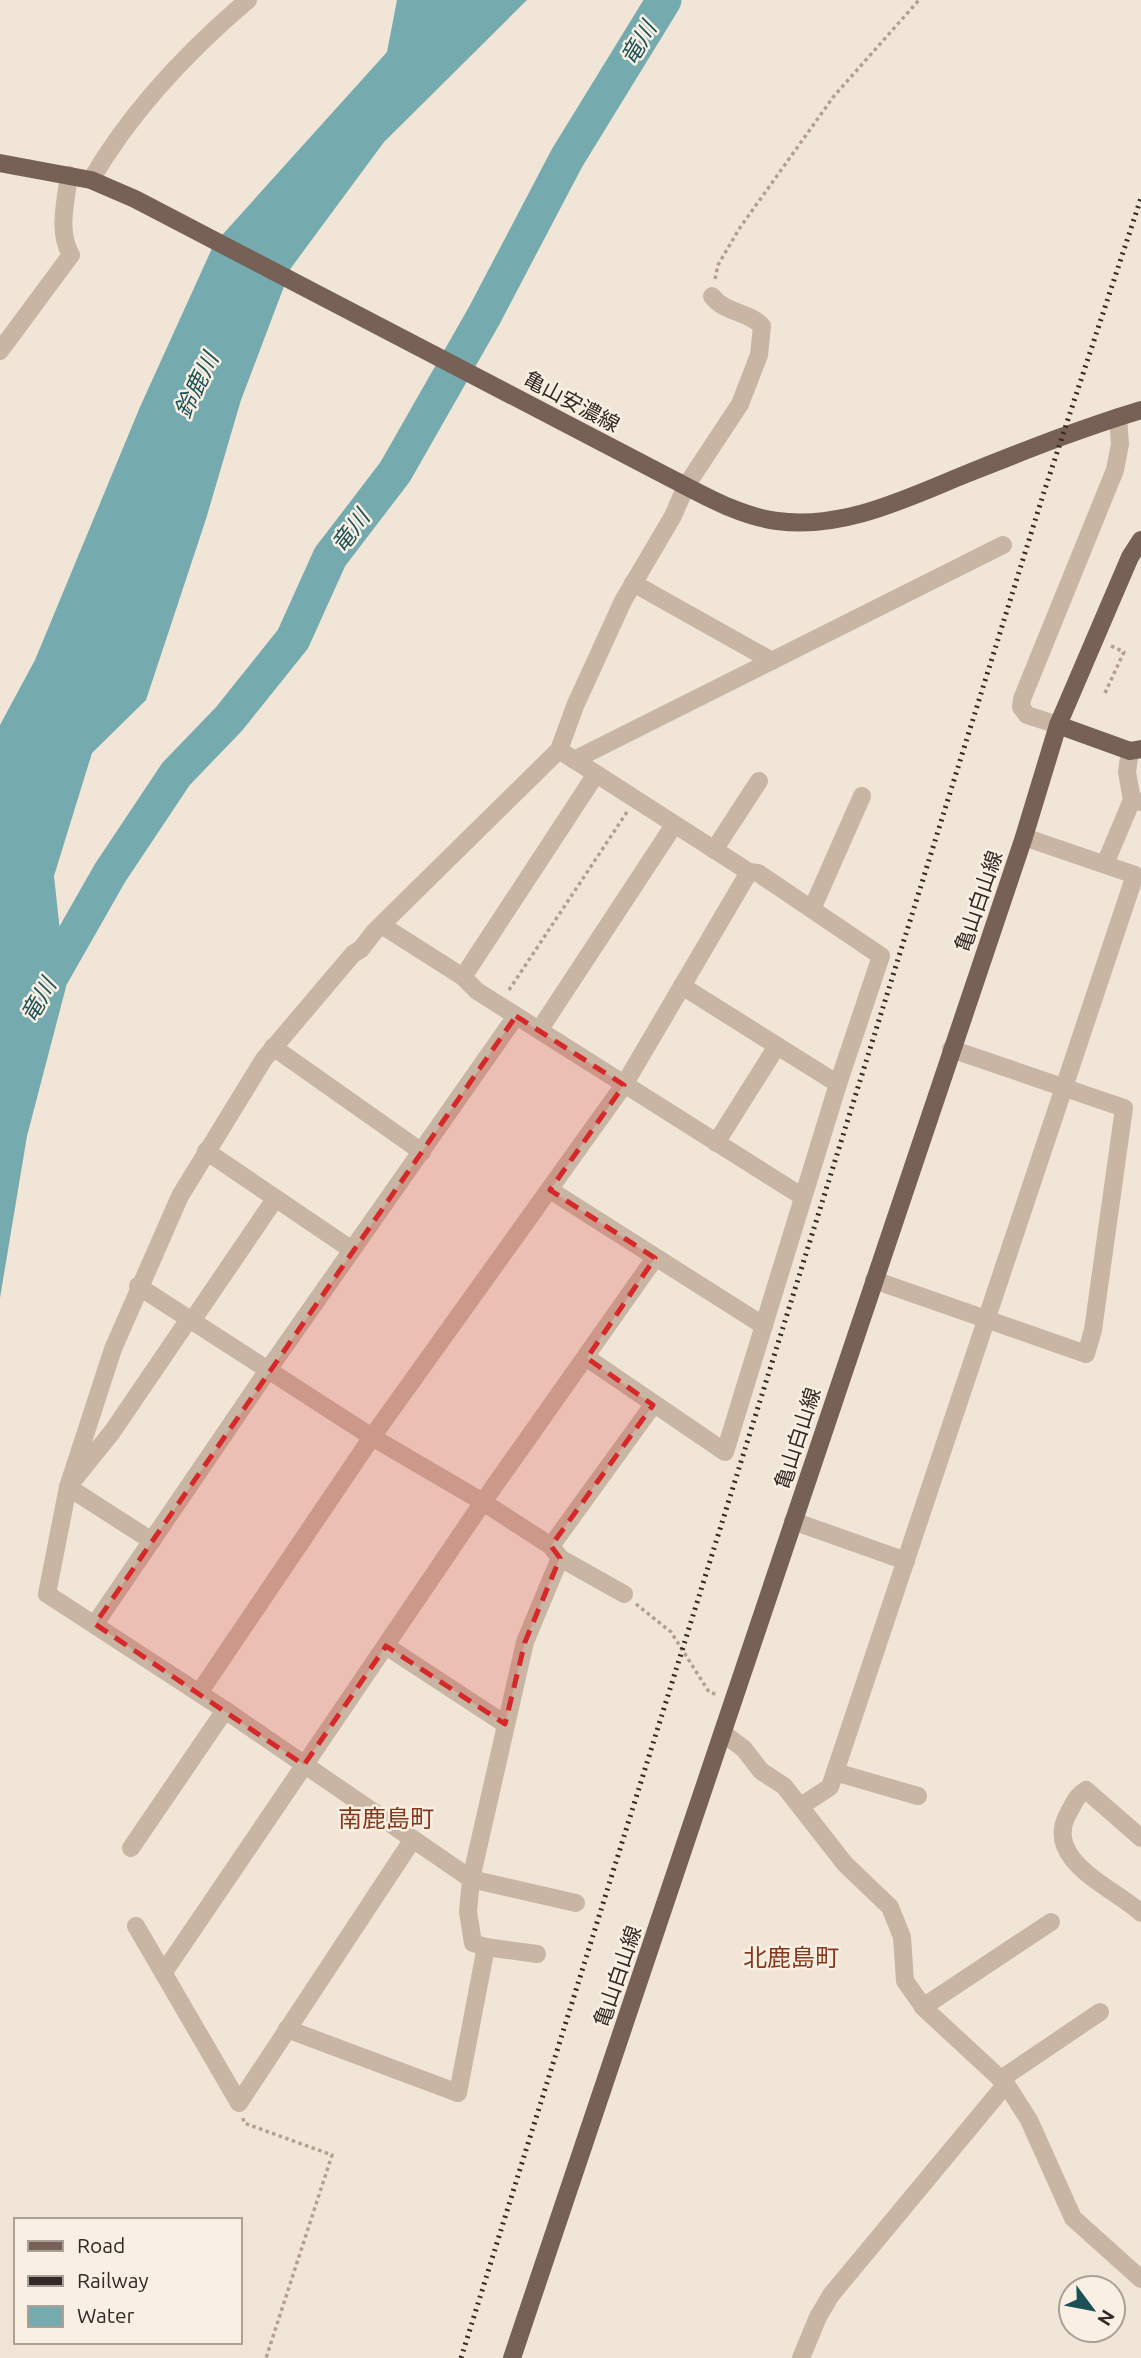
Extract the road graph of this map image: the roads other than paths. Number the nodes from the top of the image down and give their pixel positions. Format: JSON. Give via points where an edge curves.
{"nodes":[{"id":1,"x":248,"y":0,"type":"edge"},
{"id":2,"x":0,"y":163,"type":"edge"},
{"id":3,"x":69,"y":176,"type":"junction"},
{"id":4,"x":91,"y":180,"type":"junction"},
{"id":5,"x":715,"y":301,"type":"road end"},
{"id":6,"x":0,"y":351,"type":"edge"},
{"id":7,"x":1141,"y":410,"type":"edge"},
{"id":8,"x":1118,"y":417,"type":"junction"},
{"id":9,"x":680,"y":483,"type":"junction"},
{"id":10,"x":1141,"y":540,"type":"edge"},
{"id":11,"x":1003,"y":545,"type":"dead end"},
{"id":12,"x":633,"y":583,"type":"junction"},
{"id":13,"x":772,"y":661,"type":"junction"},
{"id":14,"x":1058,"y":725,"type":"junction"},
{"id":15,"x":559,"y":750,"type":"junction"},
{"id":16,"x":1136,"y":750,"type":"edge"},
{"id":17,"x":574,"y":760,"type":"junction"},
{"id":18,"x":596,"y":774,"type":"junction"},
{"id":19,"x":759,"y":781,"type":"dead end"},
{"id":20,"x":862,"y":796,"type":"dead end"},
{"id":21,"x":1137,"y":801,"type":"edge"},
{"id":22,"x":674,"y":825,"type":"junction"},
{"id":23,"x":1024,"y":836,"type":"junction"},
{"id":24,"x":714,"y":850,"type":"junction"},
{"id":25,"x":1105,"y":864,"type":"junction"},
{"id":26,"x":749,"y":872,"type":"junction"},
{"id":27,"x":812,"y":909,"type":"junction"},
{"id":28,"x":383,"y":926,"type":"junction"},
{"id":29,"x":463,"y":977,"type":"junction"},
{"id":30,"x":682,"y":986,"type":"junction"},
{"id":31,"x":516,"y":1016,"type":"junction"},
{"id":32,"x":540,"y":1028,"type":"junction"},
{"id":33,"x":777,"y":1046,"type":"junction"},
{"id":34,"x":273,"y":1047,"type":"junction"},
{"id":35,"x":951,"y":1049,"type":"junction"},
{"id":36,"x":838,"y":1084,"type":"junction"},
{"id":37,"x":624,"y":1085,"type":"junction"},
{"id":38,"x":1062,"y":1088,"type":"junction"},
{"id":39,"x":716,"y":1143,"type":"junction"},
{"id":40,"x":206,"y":1151,"type":"junction"},
{"id":41,"x":422,"y":1152,"type":"junction"},
{"id":42,"x":550,"y":1190,"type":"junction"},
{"id":43,"x":803,"y":1197,"type":"junction"},
{"id":44,"x":275,"y":1199,"type":"junction"},
{"id":45,"x":352,"y":1250,"type":"junction"},
{"id":46,"x":655,"y":1258,"type":"junction"},
{"id":47,"x":874,"y":1280,"type":"junction"},
{"id":48,"x":138,"y":1286,"type":"junction"},
{"id":49,"x":986,"y":1319,"type":"junction"},
{"id":50,"x":191,"y":1320,"type":"junction"},
{"id":51,"x":764,"y":1326,"type":"junction"},
{"id":52,"x":587,"y":1358,"type":"junction"},
{"id":53,"x":268,"y":1370,"type":"junction"},
{"id":54,"x":653,"y":1405,"type":"junction"},
{"id":55,"x":372,"y":1437,"type":"junction"},
{"id":56,"x":68,"y":1487,"type":"junction"},
{"id":57,"x":483,"y":1502,"type":"junction"},
{"id":58,"x":793,"y":1521,"type":"junction"},
{"id":59,"x":152,"y":1541,"type":"junction"},
{"id":60,"x":556,"y":1552,"type":"junction"},
{"id":61,"x":906,"y":1561,"type":"junction"},
{"id":62,"x":624,"y":1594,"type":"road end"},
{"id":63,"x":95,"y":1625,"type":"junction"},
{"id":64,"x":386,"y":1646,"type":"junction"},
{"id":65,"x":199,"y":1693,"type":"junction"},
{"id":66,"x":225,"y":1710,"type":"junction"},
{"id":67,"x":505,"y":1724,"type":"junction"},
{"id":68,"x":723,"y":1733,"type":"junction"},
{"id":69,"x":304,"y":1765,"type":"junction"},
{"id":70,"x":835,"y":1772,"type":"junction"},
{"id":71,"x":918,"y":1796,"type":"dead end"},
{"id":72,"x":801,"y":1806,"type":"junction"},
{"id":73,"x":1141,"y":1838,"type":"edge"},
{"id":74,"x":413,"y":1839,"type":"junction"},
{"id":75,"x":131,"y":1848,"type":"dead end"},
{"id":76,"x":471,"y":1879,"type":"junction"},
{"id":77,"x":576,"y":1903,"type":"dead end"},
{"id":78,"x":1141,"y":1913,"type":"edge"},
{"id":79,"x":1051,"y":1922,"type":"dead end"},
{"id":80,"x":136,"y":1926,"type":"dead end"},
{"id":81,"x":486,"y":1947,"type":"junction"},
{"id":82,"x":537,"y":1954,"type":"dead end"},
{"id":83,"x":164,"y":1972,"type":"junction"},
{"id":84,"x":923,"y":2007,"type":"junction"},
{"id":85,"x":1100,"y":2012,"type":"dead end"},
{"id":86,"x":287,"y":2029,"type":"junction"},
{"id":87,"x":1003,"y":2081,"type":"junction"},
{"id":88,"x":1141,"y":2279,"type":"edge"},
{"id":89,"x":512,"y":2358,"type":"edge"},
{"id":90,"x":801,"y":2358,"type":"edge"}],
"edges":[{"from":1,"to":4,"type":"street","via":[[206,38],[132,119]]},
{"from":2,"to":3,"type":"main road","name":"亀山安濃線"},
{"from":3,"to":4,"type":"main road","name":"亀山安濃線"},
{"from":3,"to":6,"type":"street","via":[[63,242],[71,255]]},
{"from":4,"to":9,"type":"main road","name":"亀山安濃線"},
{"from":5,"to":9,"type":"street","via":[[755,318],[763,336],[745,392]]},
{"from":7,"to":8,"type":"main road","name":"亀山安濃線"},
{"from":8,"to":9,"type":"main road","name":"亀山安濃線","via":[[867,512],[825,520],[760,518]]},
{"from":8,"to":14,"type":"street","via":[[1120,444],[1115,470],[1022,699],[1027,715]]},
{"from":9,"to":12,"type":"street","via":[[673,516]]},
{"from":10,"to":14,"type":"main road","name":"亀山白山線"},
{"from":11,"to":13,"type":"street"},
{"from":12,"to":13,"type":"street"},
{"from":12,"to":15,"type":"street"},
{"from":13,"to":17,"type":"street"},
{"from":14,"to":16,"type":"main road"},
{"from":14,"to":23,"type":"main road","name":"亀山白山線"},
{"from":15,"to":17,"type":"street"},
{"from":15,"to":28,"type":"street"},
{"from":16,"to":21,"type":"street","via":[[1128,772]]},
{"from":17,"to":18,"type":"street"},
{"from":18,"to":22,"type":"street"},
{"from":18,"to":29,"type":"street"},
{"from":19,"to":24,"type":"street"},
{"from":20,"to":27,"type":"street"},
{"from":21,"to":25,"type":"street"},
{"from":22,"to":24,"type":"street"},
{"from":22,"to":32,"type":"street"},
{"from":23,"to":25,"type":"street"},
{"from":23,"to":35,"type":"main road","name":"亀山白山線"},
{"from":24,"to":26,"type":"street"},
{"from":25,"to":38,"type":"street","via":[[1135,875]]},
{"from":26,"to":27,"type":"street","via":[[758,873]]},
{"from":26,"to":30,"type":"street"},
{"from":27,"to":36,"type":"street","via":[[881,956]]},
{"from":28,"to":29,"type":"street"},
{"from":28,"to":34,"type":"street"},
{"from":29,"to":31,"type":"street"},
{"from":30,"to":33,"type":"street"},
{"from":30,"to":37,"type":"street"},
{"from":31,"to":32,"type":"street"},
{"from":31,"to":41,"type":"street"},
{"from":32,"to":37,"type":"street"},
{"from":33,"to":36,"type":"street"},
{"from":33,"to":39,"type":"street"},
{"from":34,"to":40,"type":"street"},
{"from":34,"to":41,"type":"street"},
{"from":35,"to":38,"type":"street"},
{"from":35,"to":47,"type":"main road","name":"亀山白山線"},
{"from":36,"to":43,"type":"street"},
{"from":37,"to":39,"type":"street"},
{"from":37,"to":42,"type":"street"},
{"from":38,"to":49,"type":"street"},
{"from":38,"to":49,"type":"street","via":[[1124,1108],[1086,1354]]},
{"from":39,"to":43,"type":"street"},
{"from":40,"to":44,"type":"street"},
{"from":40,"to":48,"type":"street"},
{"from":41,"to":45,"type":"street"},
{"from":42,"to":46,"type":"street"},
{"from":42,"to":55,"type":"street"},
{"from":43,"to":51,"type":"street"},
{"from":44,"to":45,"type":"street"},
{"from":44,"to":50,"type":"street"},
{"from":45,"to":53,"type":"street"},
{"from":46,"to":51,"type":"street"},
{"from":46,"to":52,"type":"street"},
{"from":47,"to":49,"type":"street"},
{"from":47,"to":58,"type":"main road","name":"亀山白山線"},
{"from":48,"to":50,"type":"street"},
{"from":48,"to":56,"type":"street"},
{"from":49,"to":61,"type":"street"},
{"from":50,"to":53,"type":"street"},
{"from":50,"to":56,"type":"street"},
{"from":51,"to":54,"type":"street","via":[[725,1452]]},
{"from":52,"to":54,"type":"street"},
{"from":52,"to":57,"type":"street"},
{"from":53,"to":55,"type":"street"},
{"from":53,"to":59,"type":"street"},
{"from":54,"to":60,"type":"street"},
{"from":55,"to":57,"type":"street"},
{"from":55,"to":65,"type":"street"},
{"from":56,"to":59,"type":"street"},
{"from":56,"to":63,"type":"street","via":[[47,1594]]},
{"from":57,"to":60,"type":"street"},
{"from":57,"to":64,"type":"street"},
{"from":58,"to":61,"type":"street"},
{"from":58,"to":68,"type":"main road","name":"亀山白山線"},
{"from":59,"to":63,"type":"street"},
{"from":60,"to":62,"type":"street"},
{"from":60,"to":67,"type":"street","via":[[525,1642]]},
{"from":61,"to":70,"type":"street"},
{"from":63,"to":65,"type":"street"},
{"from":64,"to":67,"type":"street"},
{"from":64,"to":69,"type":"street"},
{"from":65,"to":66,"type":"street"},
{"from":66,"to":69,"type":"street"},
{"from":66,"to":75,"type":"street"},
{"from":67,"to":76,"type":"street"},
{"from":68,"to":72,"type":"street"},
{"from":68,"to":89,"type":"main road","name":"亀山白山線"},
{"from":69,"to":74,"type":"street"},
{"from":69,"to":83,"type":"street"},
{"from":70,"to":71,"type":"street"},
{"from":70,"to":72,"type":"street","via":[[830,1787]]},
{"from":72,"to":84,"type":"street","via":[[845,1864],[890,1907],[902,1937],[905,1981]]},
{"from":73,"to":78,"type":"street","via":[[1086,1790],[1061,1825],[1081,1871]]},
{"from":74,"to":76,"type":"street"},
{"from":74,"to":86,"type":"street"},
{"from":76,"to":77,"type":"street"},
{"from":76,"to":81,"type":"street","via":[[468,1912],[473,1943]]},
{"from":79,"to":84,"type":"street"},
{"from":80,"to":83,"type":"street"},
{"from":81,"to":82,"type":"street"},
{"from":81,"to":86,"type":"street","via":[[458,2093]]},
{"from":83,"to":86,"type":"street","via":[[239,2103]]},
{"from":84,"to":87,"type":"street"},
{"from":85,"to":87,"type":"street"},
{"from":87,"to":88,"type":"street","via":[[1029,2120],[1073,2218]]},
{"from":87,"to":90,"type":"street","via":[[831,2295]]}]}
